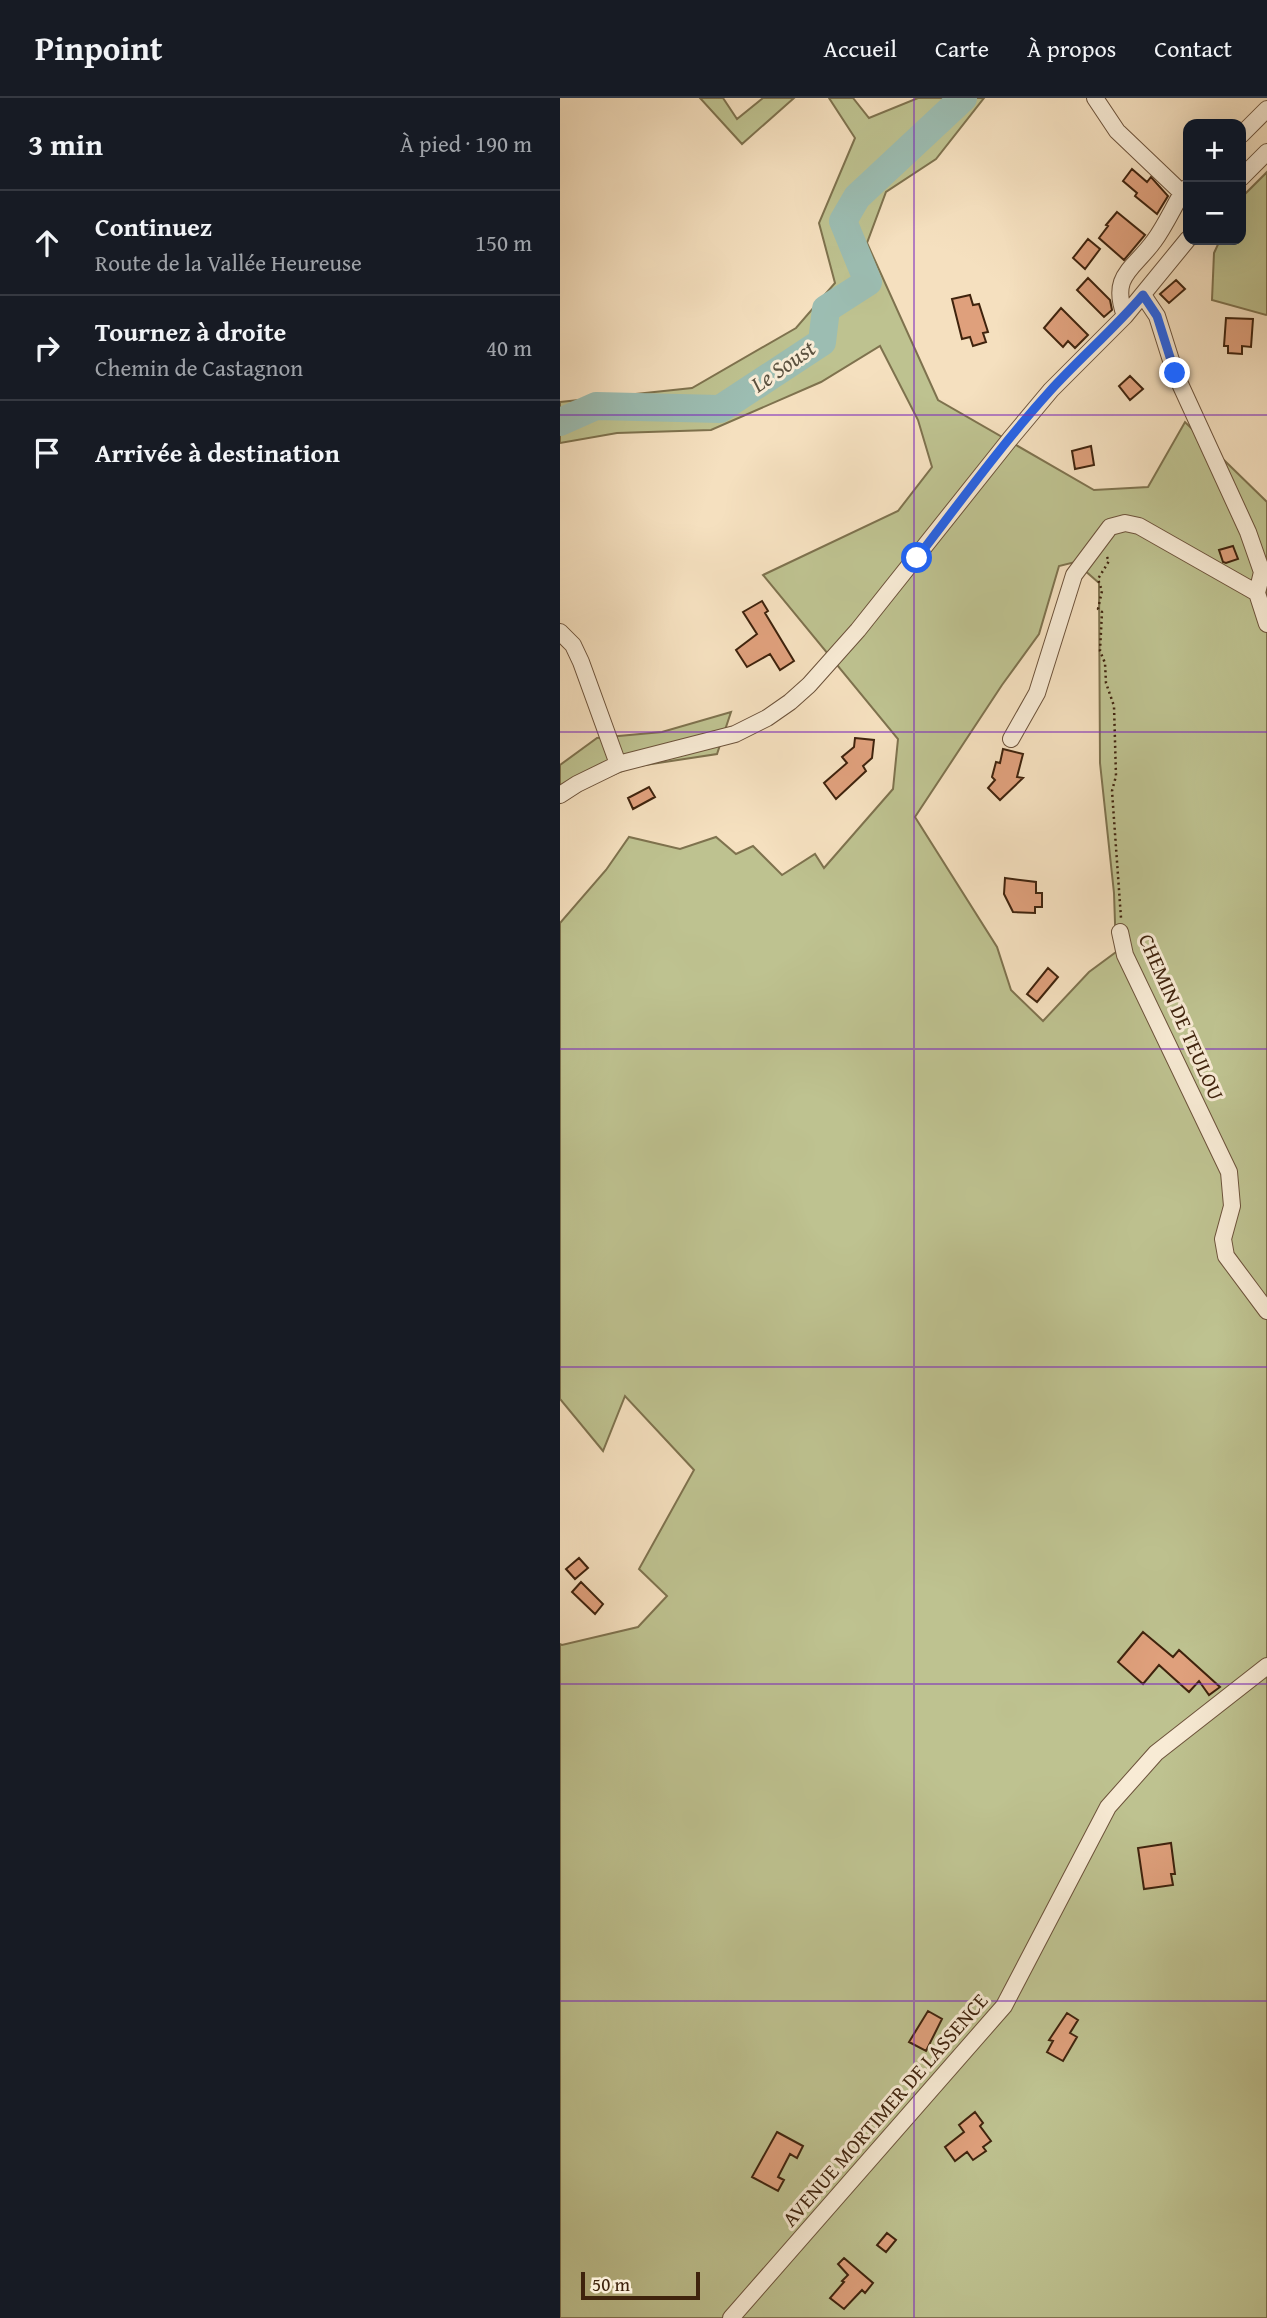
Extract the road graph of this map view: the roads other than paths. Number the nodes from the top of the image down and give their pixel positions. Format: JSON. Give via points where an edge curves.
{"nodes":[{"id":1,"x":1095,"y":98,"type":"edge"},
{"id":2,"x":1267,"y":108,"type":"edge"},
{"id":3,"x":1246,"y":130,"type":"edge"},
{"id":4,"x":1267,"y":152,"type":"edge"},
{"id":5,"x":1246,"y":173,"type":"edge"},
{"id":6,"x":1183,"y":188,"type":"edge"},
{"id":7,"x":1183,"y":193,"type":"edge"},
{"id":8,"x":1183,"y":245,"type":"edge"},
{"id":9,"x":1143,"y":295,"type":"junction"},
{"id":10,"x":1125,"y":316,"type":"junction"},
{"id":11,"x":1257,"y":593,"type":"junction"},
{"id":12,"x":1267,"y":624,"type":"edge"},
{"id":13,"x":560,"y":632,"type":"edge"},
{"id":14,"x":1011,"y":739,"type":"dead end"},
{"id":15,"x":618,"y":764,"type":"junction"},
{"id":16,"x":560,"y":795,"type":"edge"},
{"id":17,"x":1121,"y":932,"type":"road end"},
{"id":18,"x":1267,"y":1311,"type":"edge"},
{"id":19,"x":1267,"y":1666,"type":"edge"},
{"id":20,"x":731,"y":2318,"type":"edge"}],
"edges":[{"from":1,"to":6,"type":"street","via":[[1117,131]]},
{"from":2,"to":3,"type":"street"},
{"from":4,"to":5,"type":"street"},
{"from":7,"to":10,"type":"street","via":[[1155,240],[1123,277],[1119,299]]},
{"from":8,"to":9,"type":"street"},
{"from":9,"to":10,"type":"street"},
{"from":9,"to":11,"type":"street","via":[[1157,316],[1175,373],[1248,532],[1262,572]]},
{"from":10,"to":15,"type":"street","via":[[1051,390],[809,685],[767,718],[734,734]]},
{"from":11,"to":12,"type":"street"},
{"from":11,"to":14,"type":"street","via":[[1139,526],[1110,527],[1074,575],[1037,693]]},
{"from":13,"to":15,"type":"street","via":[[581,662]]},
{"from":15,"to":16,"type":"street"},
{"from":17,"to":18,"type":"street","name":"CHEMIN DE TEULOU","via":[[1125,955],[1229,1172],[1232,1206],[1223,1239],[1226,1256]]},
{"from":19,"to":20,"type":"street","name":"AVENUE MORTIMER DE LASSENCE","via":[[1156,1753],[1108,1807],[1004,2006]]}]}
